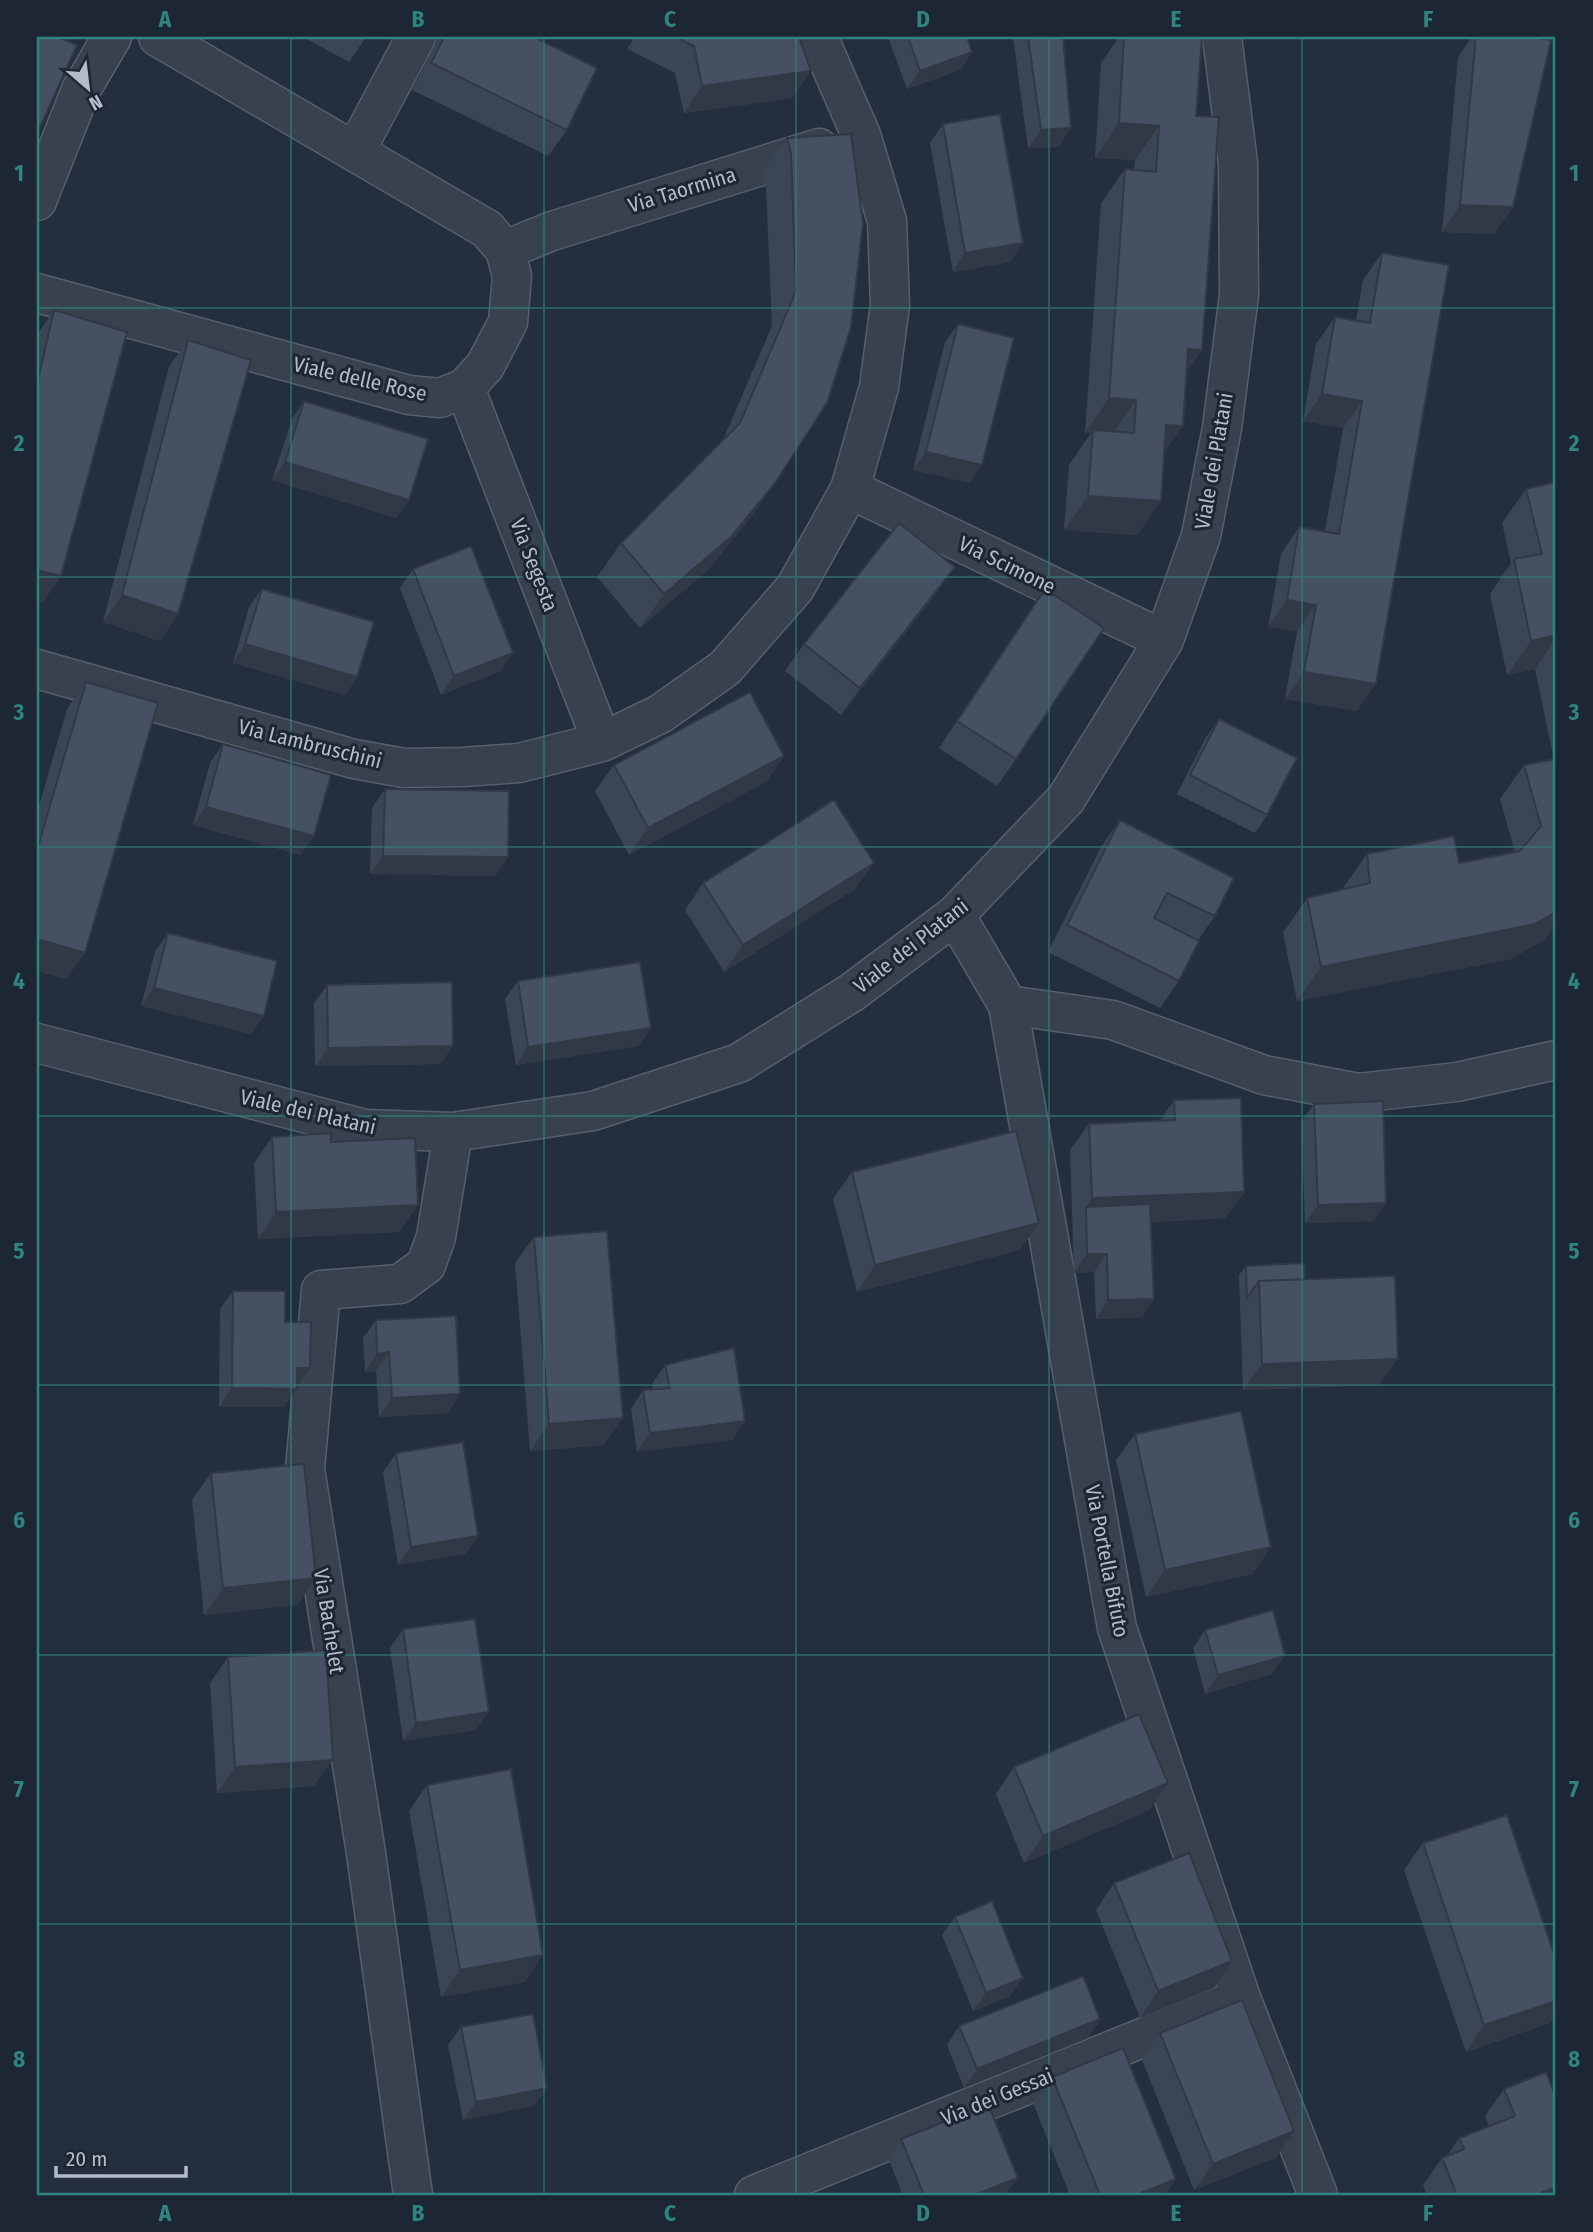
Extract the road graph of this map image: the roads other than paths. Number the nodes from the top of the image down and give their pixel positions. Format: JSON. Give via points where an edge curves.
{"nodes":[{"id":1,"x":112,"y":37,"type":"edge"},
{"id":2,"x":158,"y":37,"type":"edge"},
{"id":3,"x":416,"y":37,"type":"edge"},
{"id":4,"x":814,"y":37,"type":"edge"},
{"id":5,"x":1223,"y":37,"type":"edge"},
{"id":6,"x":861,"y":135,"type":"junction"},
{"id":7,"x":355,"y":152,"type":"junction"},
{"id":8,"x":37,"y":201,"type":"edge"},
{"id":9,"x":505,"y":250,"type":"junction"},
{"id":10,"x":37,"y":293,"type":"edge"},
{"id":11,"x":465,"y":388,"type":"junction"},
{"id":12,"x":850,"y":489,"type":"junction"},
{"id":13,"x":1164,"y":640,"type":"junction"},
{"id":14,"x":37,"y":669,"type":"edge"},
{"id":15,"x":602,"y":743,"type":"junction"},
{"id":16,"x":956,"y":915,"type":"junction"},
{"id":17,"x":1008,"y":1005,"type":"junction"},
{"id":18,"x":37,"y":1044,"type":"edge"},
{"id":19,"x":1556,"y":1060,"type":"edge"},
{"id":20,"x":453,"y":1132,"type":"junction"},
{"id":21,"x":1241,"y":1998,"type":"junction"},
{"id":22,"x":413,"y":2195,"type":"edge"},
{"id":23,"x":754,"y":2195,"type":"edge"},
{"id":24,"x":1318,"y":2195,"type":"edge"}],
"edges":[{"from":1,"to":8,"type":"street","via":[[81,90]]},
{"from":2,"to":7,"type":"street"},
{"from":3,"to":7,"type":"street"},
{"from":4,"to":6,"type":"street","name":"Via Lambruschini"},
{"from":5,"to":13,"type":"street","name":"Viale dei Platani","via":[[1237,163],[1239,295],[1222,428],[1201,536]]},
{"from":6,"to":9,"type":"street","name":"Via Taormina","via":[[552,231]]},
{"from":6,"to":12,"type":"street","name":"Via Lambruschini","via":[[887,221],[890,305],[879,387]]},
{"from":7,"to":9,"type":"street","via":[[487,229]]},
{"from":9,"to":11,"type":"street","via":[[512,276],[508,322],[485,366]]},
{"from":10,"to":11,"type":"street","name":"Viale delle Rose","via":[[409,395],[440,398]]},
{"from":11,"to":15,"type":"street","name":"Via Segesta"},
{"from":12,"to":13,"type":"street","name":"Via Scimone"},
{"from":12,"to":15,"type":"street","name":"Via Lambruschini","via":[[795,588],[725,668],[660,713]]},
{"from":13,"to":16,"type":"street","name":"Viale dei Platani","via":[[1066,799]]},
{"from":14,"to":15,"type":"street","name":"Via Lambruschini","via":[[354,759],[404,768],[519,763]]},
{"from":16,"to":17,"type":"street","name":"Via Portella Bifuto"},
{"from":16,"to":20,"type":"street","name":"Viale dei Platani","via":[[851,993],[738,1063],[593,1111]]},
{"from":17,"to":19,"type":"street","via":[[1113,1020],[1265,1075],[1358,1093],[1457,1082]]},
{"from":17,"to":21,"type":"street","name":"Via Portella Bifuto","via":[[1117,1628]]},
{"from":18,"to":20,"type":"street","name":"Viale dei Platani","via":[[365,1129]]},
{"from":20,"to":22,"type":"street","name":"Via Bachelet","via":[[436,1237],[426,1265],[400,1284],[321,1290],[305,1469],[366,1853]]},
{"from":21,"to":23,"type":"street","name":"Via dei Gessai"},
{"from":21,"to":24,"type":"street","name":"Via Portella Bifuto"}]}
